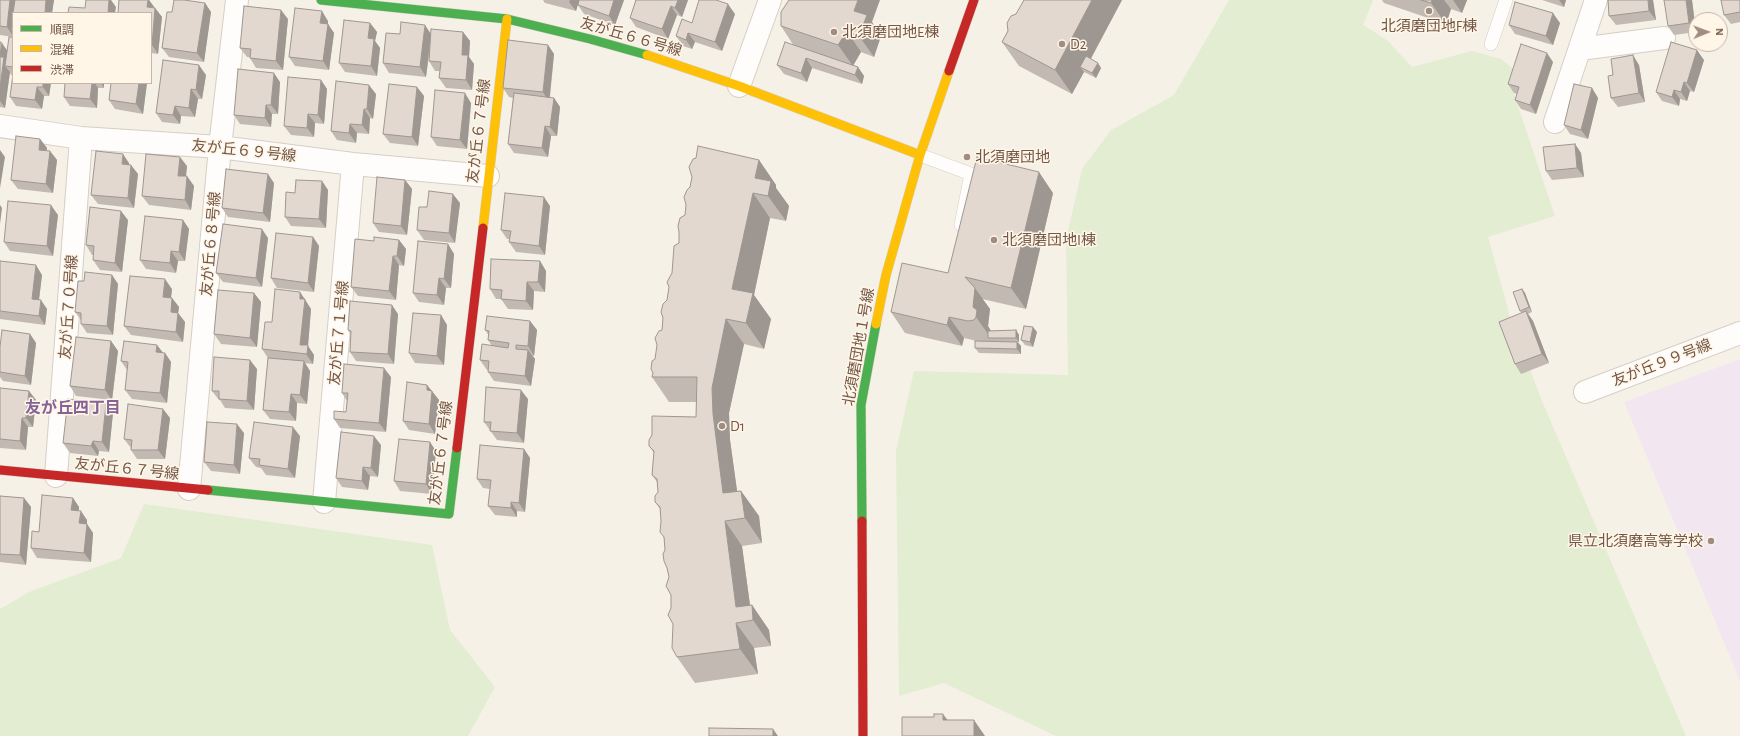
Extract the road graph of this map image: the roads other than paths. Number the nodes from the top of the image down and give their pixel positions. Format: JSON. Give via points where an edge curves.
{"nodes":[{"id":1,"x":236,"y":0,"type":"edge"},
{"id":2,"x":320,"y":0,"type":"edge"},
{"id":3,"x":770,"y":0,"type":"edge"},
{"id":4,"x":974,"y":0,"type":"edge"},
{"id":5,"x":1506,"y":0,"type":"edge"},
{"id":6,"x":1596,"y":0,"type":"edge"},
{"id":7,"x":372,"y":3,"type":"edge"},
{"id":8,"x":507,"y":19,"type":"junction"},
{"id":9,"x":1664,"y":38,"type":"dead end"},
{"id":10,"x":1491,"y":44,"type":"dead end"},
{"id":11,"x":1580,"y":49,"type":"junction"},
{"id":12,"x":739,"y":86,"type":"junction"},
{"id":13,"x":1554,"y":122,"type":"dead end"},
{"id":14,"x":0,"y":126,"type":"edge"},
{"id":15,"x":81,"y":138,"type":"junction"},
{"id":16,"x":220,"y":147,"type":"junction"},
{"id":17,"x":920,"y":155,"type":"junction"},
{"id":18,"x":353,"y":164,"type":"junction"},
{"id":19,"x":488,"y":176,"type":"junction"},
{"id":20,"x":958,"y":240,"type":"edge"},
{"id":21,"x":886,"y":275,"type":"junction"},
{"id":22,"x":900,"y":276,"type":"edge"},
{"id":23,"x":1740,"y":333,"type":"edge"},
{"id":24,"x":1585,"y":392,"type":"dead end"},
{"id":25,"x":0,"y":470,"type":"edge"},
{"id":26,"x":56,"y":476,"type":"junction"},
{"id":27,"x":189,"y":489,"type":"junction"},
{"id":28,"x":324,"y":502,"type":"junction"},
{"id":29,"x":863,"y":736,"type":"edge"}],
"edges":[{"from":1,"to":16,"type":"street","name":"友が丘６８号線"},
{"from":2,"to":7,"type":"street","name":"友が丘６６号線"},
{"from":3,"to":12,"type":"street"},
{"from":4,"to":17,"type":"street","name":"北須磨団地１号線"},
{"from":5,"to":10,"type":"lane"},
{"from":6,"to":11,"type":"street"},
{"from":7,"to":8,"type":"street","name":"友が丘６６号線"},
{"from":8,"to":12,"type":"street","name":"友が丘６６号線","via":[[665,60]]},
{"from":8,"to":19,"type":"street","name":"友が丘６７号線"},
{"from":9,"to":11,"type":"street"},
{"from":11,"to":13,"type":"street"},
{"from":12,"to":17,"type":"street","name":"友が丘６６号線"},
{"from":14,"to":15,"type":"street","name":"友が丘６９号線"},
{"from":15,"to":16,"type":"street","name":"友が丘６９号線"},
{"from":15,"to":26,"type":"street","name":"友が丘７０号線"},
{"from":16,"to":18,"type":"street","name":"友が丘６９号線"},
{"from":16,"to":27,"type":"street","name":"友が丘６８号線"},
{"from":17,"to":20,"type":"lane","via":[[971,174]]},
{"from":17,"to":21,"type":"street","name":"北須磨団地１号線"},
{"from":18,"to":19,"type":"street","name":"友が丘６９号線"},
{"from":18,"to":28,"type":"street","name":"友が丘７１号線"},
{"from":19,"to":28,"type":"street","name":"友が丘６７号線","via":[[449,514]]},
{"from":21,"to":22,"type":"lane"},
{"from":21,"to":29,"type":"street","name":"北須磨団地１号線","via":[[861,405]]},
{"from":23,"to":24,"type":"street","name":"友が丘９９号線"},
{"from":25,"to":26,"type":"street","name":"友が丘６７号線"},
{"from":26,"to":27,"type":"street","name":"友が丘６７号線"},
{"from":27,"to":28,"type":"street","name":"友が丘６７号線"}]}
